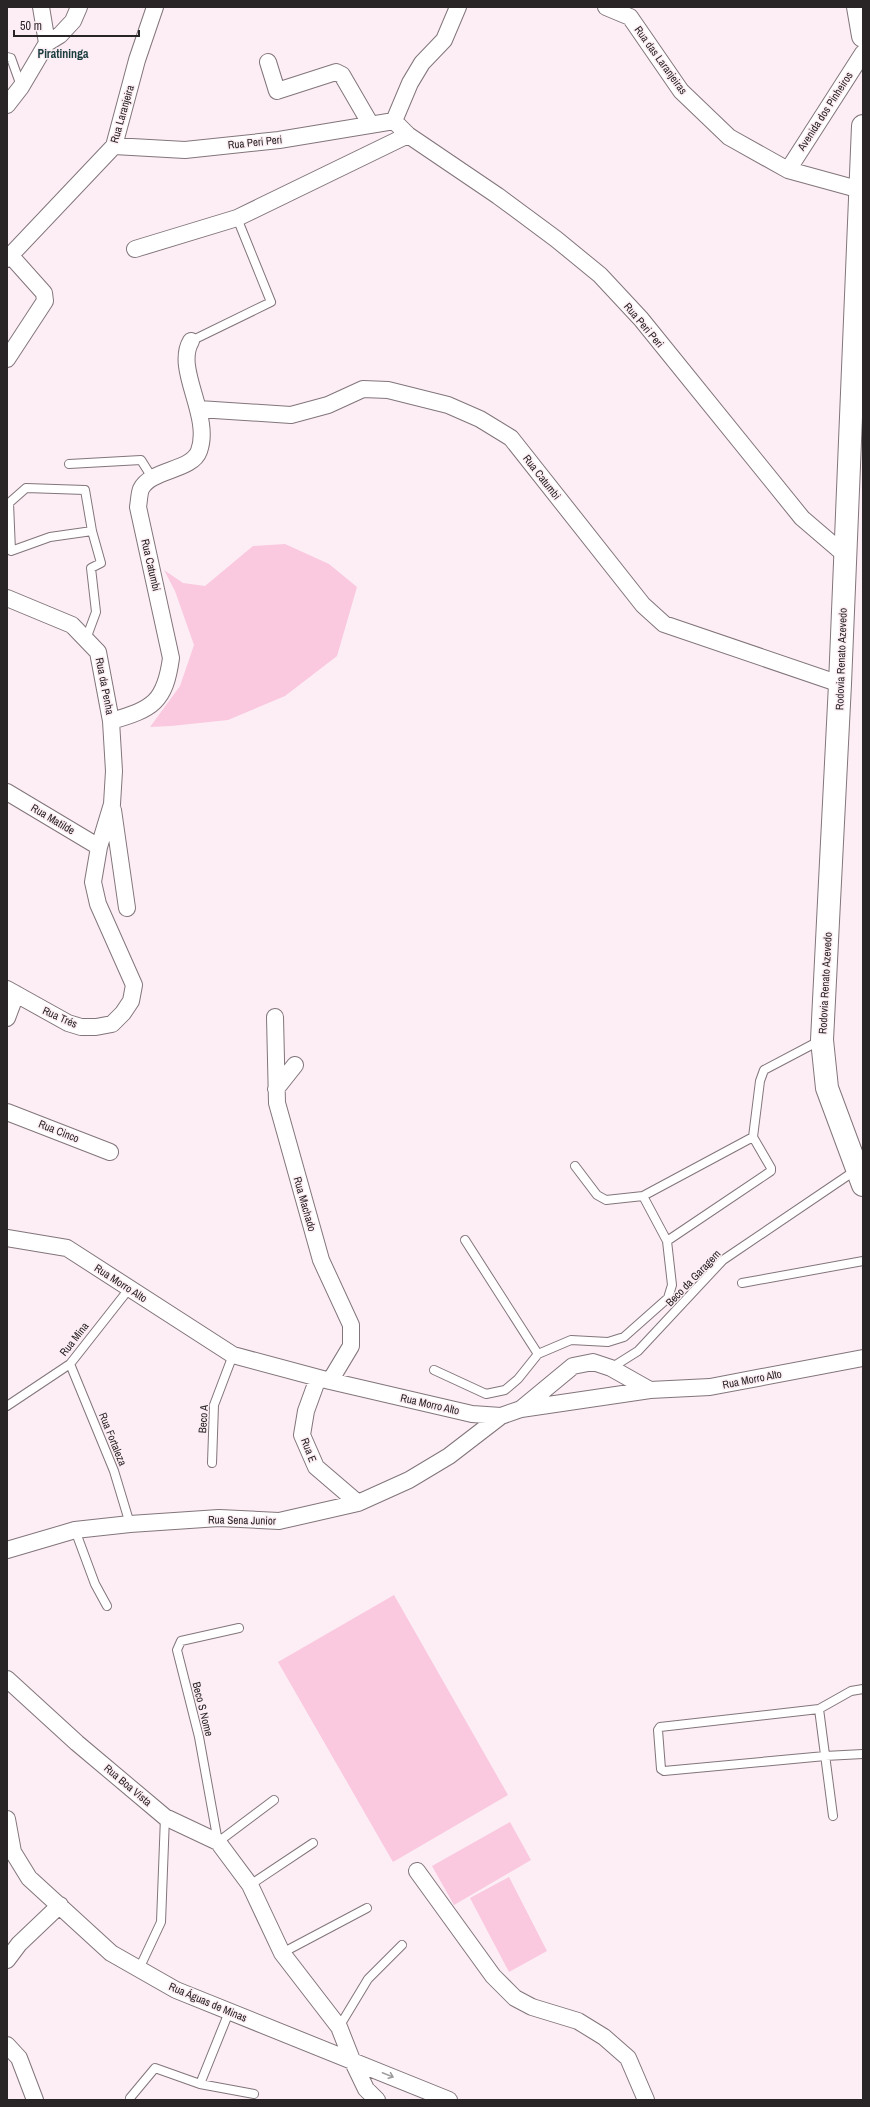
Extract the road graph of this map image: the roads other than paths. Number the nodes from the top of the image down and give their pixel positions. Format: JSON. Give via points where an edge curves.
{"nodes":[{"id":1,"x":41,"y":7,"type":"edge"},
{"id":2,"x":79,"y":7,"type":"edge"},
{"id":3,"x":155,"y":7,"type":"edge"},
{"id":4,"x":458,"y":7,"type":"edge"},
{"id":5,"x":606,"y":7,"type":"edge"},
{"id":6,"x":858,"y":7,"type":"edge"},
{"id":7,"x":863,"y":36,"type":"edge"},
{"id":8,"x":47,"y":43,"type":"junction"},
{"id":9,"x":863,"y":53,"type":"edge"},
{"id":10,"x":7,"y":57,"type":"edge"},
{"id":11,"x":268,"y":62,"type":"dead end"},
{"id":12,"x":21,"y":87,"type":"junction"},
{"id":13,"x":7,"y":105,"type":"edge"},
{"id":14,"x":394,"y":121,"type":"junction"},
{"id":15,"x":371,"y":125,"type":"junction"},
{"id":16,"x":863,"y":126,"type":"edge"},
{"id":17,"x":408,"y":135,"type":"junction"},
{"id":18,"x":114,"y":146,"type":"junction"},
{"id":19,"x":788,"y":170,"type":"junction"},
{"id":20,"x":861,"y":190,"type":"junction"},
{"id":21,"x":237,"y":218,"type":"junction"},
{"id":22,"x":135,"y":249,"type":"dead end"},
{"id":23,"x":8,"y":257,"type":"edge"},
{"id":24,"x":191,"y":342,"type":"joint"},
{"id":25,"x":7,"y":359,"type":"edge"},
{"id":26,"x":199,"y":409,"type":"junction"},
{"id":27,"x":69,"y":464,"type":"dead end"},
{"id":28,"x":153,"y":478,"type":"junction"},
{"id":29,"x":92,"y":531,"type":"junction"},
{"id":30,"x":844,"y":554,"type":"junction"},
{"id":31,"x":7,"y":598,"type":"edge"},
{"id":32,"x":86,"y":639,"type":"junction"},
{"id":33,"x":840,"y":684,"type":"junction"},
{"id":34,"x":111,"y":721,"type":"junction"},
{"id":35,"x":7,"y":792,"type":"edge"},
{"id":36,"x":112,"y":804,"type":"junction"},
{"id":37,"x":99,"y":847,"type":"junction"},
{"id":38,"x":127,"y":908,"type":"dead end"},
{"id":39,"x":12,"y":992,"type":"edge"},
{"id":40,"x":131,"y":1001,"type":"joint"},
{"id":41,"x":275,"y":1017,"type":"dead end"},
{"id":42,"x":7,"y":1018,"type":"edge"},
{"id":43,"x":822,"y":1040,"type":"junction"},
{"id":44,"x":295,"y":1065,"type":"dead end"},
{"id":45,"x":276,"y":1089,"type":"junction"},
{"id":46,"x":7,"y":1112,"type":"edge"},
{"id":47,"x":753,"y":1137,"type":"junction"},
{"id":48,"x":110,"y":1152,"type":"dead end"},
{"id":49,"x":575,"y":1166,"type":"dead end"},
{"id":50,"x":860,"y":1178,"type":"edge"},
{"id":51,"x":643,"y":1196,"type":"junction"},
{"id":52,"x":7,"y":1238,"type":"edge"},
{"id":53,"x":464,"y":1240,"type":"dead end"},
{"id":54,"x":667,"y":1241,"type":"junction"},
{"id":55,"x":863,"y":1261,"type":"edge"},
{"id":56,"x":742,"y":1283,"type":"dead end"},
{"id":57,"x":129,"y":1289,"type":"junction"},
{"id":58,"x":538,"y":1354,"type":"junction"},
{"id":59,"x":233,"y":1355,"type":"junction"},
{"id":60,"x":863,"y":1358,"type":"edge"},
{"id":61,"x":70,"y":1364,"type":"junction"},
{"id":62,"x":611,"y":1368,"type":"junction"},
{"id":63,"x":434,"y":1370,"type":"dead end"},
{"id":64,"x":324,"y":1380,"type":"junction"},
{"id":65,"x":650,"y":1390,"type":"junction"},
{"id":66,"x":7,"y":1406,"type":"edge"},
{"id":67,"x":520,"y":1409,"type":"junction"},
{"id":68,"x":501,"y":1416,"type":"junction"},
{"id":69,"x":212,"y":1463,"type":"dead end"},
{"id":70,"x":358,"y":1504,"type":"junction"},
{"id":71,"x":130,"y":1524,"type":"junction"},
{"id":72,"x":75,"y":1530,"type":"junction"},
{"id":73,"x":7,"y":1550,"type":"edge"},
{"id":74,"x":107,"y":1606,"type":"dead end"},
{"id":75,"x":239,"y":1628,"type":"dead end"},
{"id":76,"x":7,"y":1679,"type":"edge"},
{"id":77,"x":863,"y":1689,"type":"edge"},
{"id":78,"x":819,"y":1708,"type":"junction"},
{"id":79,"x":863,"y":1754,"type":"edge"},
{"id":80,"x":825,"y":1756,"type":"junction"},
{"id":81,"x":274,"y":1800,"type":"dead end"},
{"id":82,"x":833,"y":1816,"type":"dead end"},
{"id":83,"x":165,"y":1817,"type":"junction"},
{"id":84,"x":7,"y":1819,"type":"edge"},
{"id":85,"x":218,"y":1842,"type":"junction"},
{"id":86,"x":313,"y":1843,"type":"dead end"},
{"id":87,"x":10,"y":1853,"type":"edge"},
{"id":88,"x":417,"y":1871,"type":"dead end"},
{"id":89,"x":250,"y":1885,"type":"junction"},
{"id":90,"x":60,"y":1905,"type":"junction"},
{"id":91,"x":368,"y":1908,"type":"dead end"},
{"id":92,"x":402,"y":1944,"type":"dead end"},
{"id":93,"x":282,"y":1953,"type":"junction"},
{"id":94,"x":7,"y":1960,"type":"edge"},
{"id":95,"x":139,"y":1969,"type":"junction"},
{"id":96,"x":229,"y":2012,"type":"junction"},
{"id":97,"x":339,"y":2026,"type":"junction"},
{"id":98,"x":7,"y":2045,"type":"edge"},
{"id":99,"x":352,"y":2060,"type":"junction"},
{"id":100,"x":200,"y":2084,"type":"junction"},
{"id":101,"x":254,"y":2094,"type":"dead end"},
{"id":102,"x":130,"y":2098,"type":"dead end"},
{"id":103,"x":35,"y":2100,"type":"edge"},
{"id":104,"x":377,"y":2100,"type":"edge"},
{"id":105,"x":449,"y":2100,"type":"edge"},
{"id":106,"x":646,"y":2100,"type":"edge"}],
"edges":[{"from":1,"to":8,"type":"street"},
{"from":2,"to":8,"type":"street","via":[[72,21],[60,35]]},
{"from":3,"to":18,"type":"street","name":"Rua Laranjeira","via":[[137,60]]},
{"from":4,"to":14,"type":"street","via":[[444,40],[422,63],[410,83]]},
{"from":5,"to":19,"type":"street","name":"Rua das Laranjeiras","via":[[630,17],[681,91],[729,137]]},
{"from":6,"to":7,"type":"main road"},
{"from":8,"to":12,"type":"street"},
{"from":9,"to":19,"type":"street","name":"Avenida dos Pinheiros"},
{"from":10,"to":12,"type":"lane","via":[[11,58]]},
{"from":11,"to":15,"type":"street","via":[[277,91],[336,72],[342,75]]},
{"from":12,"to":13,"type":"street"},
{"from":14,"to":15,"type":"street","name":"Rua Peri Peri"},
{"from":14,"to":17,"type":"street","name":"Rua Peri Peri"},
{"from":15,"to":18,"type":"street","name":"Rua Peri Peri","via":[[279,140],[185,150]]},
{"from":16,"to":20,"type":"main road","name":"Rodovia Renato Azevedo"},
{"from":17,"to":21,"type":"street"},
{"from":17,"to":30,"type":"street","name":"Rua Peri Peri","via":[[504,200],[600,275],[641,319],[802,518]]},
{"from":18,"to":23,"type":"street","name":"Rua Laranjeira"},
{"from":19,"to":20,"type":"street","name":"Rua das Laranjeiras"},
{"from":20,"to":30,"type":"main road","name":"Rodovia Renato Azevedo"},
{"from":21,"to":22,"type":"street"},
{"from":21,"to":24,"type":"lane","via":[[271,302]]},
{"from":23,"to":25,"type":"street","via":[[44,293],[45,300]]},
{"from":24,"to":26,"type":"street","name":"Rua Catumbi","via":[[186,349],[186,362]]},
{"from":26,"to":28,"type":"street","name":"Rua Catumbi","via":[[202,441],[198,454],[187,463]]},
{"from":26,"to":33,"type":"street","name":"Rua Catumbi","via":[[291,415],[328,405],[363,389],[388,390],[448,405],[480,419],[511,438],[643,605],[664,624]]},
{"from":27,"to":28,"type":"lane","via":[[140,460]]},
{"from":28,"to":34,"type":"street","name":"Rua Catumbi","via":[[141,488],[138,507],[172,658],[168,682],[154,703],[138,713]]},
{"from":29,"to":29,"type":"lane","via":[[85,490],[26,488],[9,503],[11,551],[50,537]]},
{"from":29,"to":32,"type":"lane","via":[[101,563],[91,568],[96,612]]},
{"from":30,"to":33,"type":"main road","name":"Rodovia Renato Azevedo"},
{"from":31,"to":32,"type":"street","name":"Rua da Penha","via":[[72,624]]},
{"from":32,"to":34,"type":"street","name":"Rua da Penha","via":[[98,652]]},
{"from":33,"to":43,"type":"main road","name":"Rodovia Renato Azevedo"},
{"from":34,"to":36,"type":"street","name":"Rua da Penha","via":[[114,771]]},
{"from":35,"to":37,"type":"street","name":"Rua Matilde"},
{"from":36,"to":37,"type":"street","name":"Rua da Penha"},
{"from":36,"to":38,"type":"street","name":"Rua da Penha"},
{"from":37,"to":40,"type":"street","name":"Rua da Penha","via":[[93,882],[98,904],[134,985]]},
{"from":39,"to":40,"type":"street","name":"Rua Trés","via":[[68,1023],[81,1026],[112,1024]]},
{"from":39,"to":42,"type":"street"},
{"from":41,"to":45,"type":"street","name":"Rua Machado"},
{"from":43,"to":47,"type":"lane","via":[[764,1070],[760,1081]]},
{"from":43,"to":50,"type":"main road","name":"Rodovia Renato Azevedo","via":[[827,1088]]},
{"from":44,"to":45,"type":"street"},
{"from":45,"to":64,"type":"street","name":"Rua Machado","via":[[277,1103],[321,1260],[351,1325],[351,1346]]},
{"from":46,"to":48,"type":"street","name":"Rua Cinco"},
{"from":47,"to":51,"type":"lane"},
{"from":47,"to":54,"type":"lane","via":[[771,1171]]},
{"from":49,"to":51,"type":"lane","via":[[597,1195],[606,1200]]},
{"from":50,"to":62,"type":"lane","name":"Beco da Garagem","via":[[723,1260],[638,1351]]},
{"from":51,"to":54,"type":"lane"},
{"from":52,"to":57,"type":"street","name":"Rua Morro Alto","via":[[67,1248]]},
{"from":53,"to":58,"type":"lane"},
{"from":54,"to":58,"type":"lane","via":[[672,1285],[668,1298],[624,1337],[608,1342],[571,1340]]},
{"from":55,"to":56,"type":"lane"},
{"from":57,"to":59,"type":"street","name":"Rua Morro Alto"},
{"from":57,"to":61,"type":"lane","name":"Rua Mina"},
{"from":58,"to":63,"type":"lane","via":[[518,1380],[505,1390],[486,1394]]},
{"from":59,"to":64,"type":"street","name":"Rua Morro Alto"},
{"from":59,"to":69,"type":"lane","name":"Beco A","via":[[214,1405]]},
{"from":60,"to":65,"type":"street","name":"Rua Morro Alto","via":[[710,1387]]},
{"from":61,"to":66,"type":"lane","name":"Rua Mina"},
{"from":61,"to":71,"type":"lane","name":"Rua Fortaleza","via":[[114,1471]]},
{"from":62,"to":65,"type":"street","name":"Rua Morro Alto"},
{"from":62,"to":67,"type":"street","name":"Rua Morro Alto","via":[[593,1362],[573,1366]]},
{"from":64,"to":68,"type":"street","name":"Rua Morro Alto","via":[[472,1414]]},
{"from":64,"to":70,"type":"street","name":"Rua E","via":[[306,1411],[302,1435],[316,1467]]},
{"from":65,"to":67,"type":"street"},
{"from":67,"to":68,"type":"street","name":"Rua Morro Alto"},
{"from":68,"to":70,"type":"street","name":"Rua Sena Junior","via":[[449,1456],[409,1480]]},
{"from":70,"to":71,"type":"street","name":"Rua Sena Junior","via":[[279,1521],[219,1518]]},
{"from":71,"to":72,"type":"street","name":"Rua Sena Junior"},
{"from":72,"to":73,"type":"street","name":"Rua Sena Junior"},
{"from":72,"to":74,"type":"lane","via":[[95,1584]]},
{"from":75,"to":85,"type":"lane","name":"Beco S Nome","via":[[181,1641],[177,1650],[199,1737]]},
{"from":76,"to":83,"type":"street","name":"Rua Boa Vista","via":[[77,1743]]},
{"from":77,"to":78,"type":"lane","via":[[851,1691]]},
{"from":78,"to":80,"type":"lane"},
{"from":78,"to":80,"type":"lane","via":[[660,1727],[658,1730],[661,1769],[664,1771]]},
{"from":79,"to":80,"type":"lane"},
{"from":80,"to":82,"type":"lane"},
{"from":81,"to":85,"type":"lane"},
{"from":83,"to":85,"type":"street","name":"Rua Boa Vista"},
{"from":83,"to":95,"type":"lane","via":[[161,1922]]},
{"from":84,"to":87,"type":"street","name":"Rua Águas de Minas"},
{"from":85,"to":89,"type":"street","name":"Rua Boa Vista"},
{"from":86,"to":89,"type":"lane"},
{"from":87,"to":90,"type":"street","name":"Rua Águas de Minas","via":[[29,1878]]},
{"from":88,"to":106,"type":"street","via":[[493,1976],[515,1998],[532,2007],[578,2021],[604,2037],[628,2058]]},
{"from":89,"to":93,"type":"street","name":"Rua Boa Vista"},
{"from":90,"to":94,"type":"street","via":[[19,1944]]},
{"from":90,"to":95,"type":"street","name":"Rua Águas de Minas","via":[[111,1953]]},
{"from":91,"to":93,"type":"lane"},
{"from":92,"to":97,"type":"lane","via":[[368,1979]]},
{"from":93,"to":97,"type":"street","name":"Rua Boa Vista"},
{"from":95,"to":96,"type":"street","name":"Rua Águas de Minas","via":[[176,1990]]},
{"from":96,"to":99,"type":"street","name":"Rua Águas de Minas"},
{"from":96,"to":100,"type":"lane"},
{"from":97,"to":99,"type":"street","name":"Rua Boa Vista"},
{"from":98,"to":103,"type":"street","via":[[19,2058]]},
{"from":99,"to":104,"type":"street","name":"Rua Boa Vista","via":[[366,2089]]},
{"from":99,"to":105,"type":"street","name":"Rua Águas de Minas","one_way":true},
{"from":100,"to":101,"type":"lane"},
{"from":100,"to":102,"type":"lane","via":[[155,2068]]}]}
